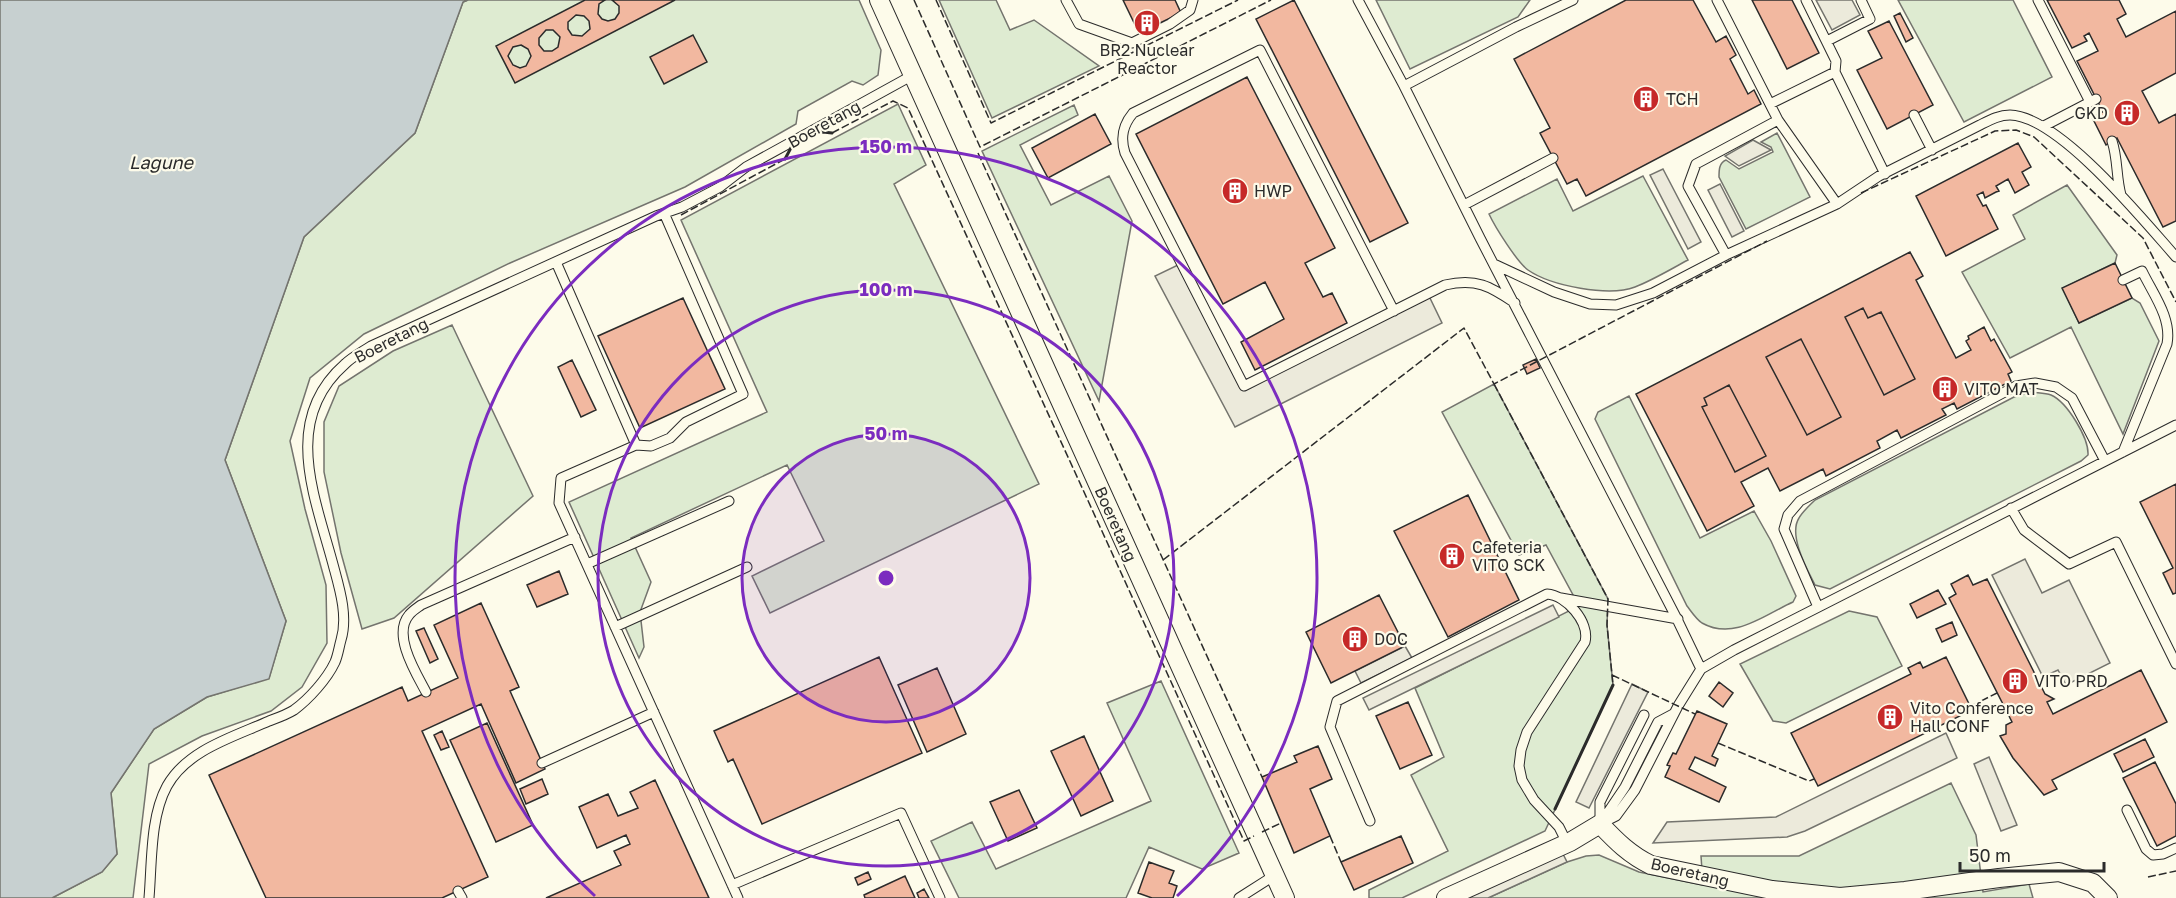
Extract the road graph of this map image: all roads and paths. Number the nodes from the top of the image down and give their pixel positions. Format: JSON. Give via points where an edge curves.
{"nodes":[{"id":1,"x":879,"y":0,"type":"edge"},
{"id":2,"x":1066,"y":0,"type":"edge"},
{"id":3,"x":1193,"y":0,"type":"edge"},
{"id":4,"x":1358,"y":0,"type":"edge"},
{"id":5,"x":1573,"y":0,"type":"edge"},
{"id":6,"x":1717,"y":0,"type":"edge"},
{"id":7,"x":1806,"y":0,"type":"edge"},
{"id":8,"x":1861,"y":0,"type":"edge"},
{"id":9,"x":2038,"y":0,"type":"edge"},
{"id":10,"x":1827,"y":41,"type":"junction"},
{"id":11,"x":1835,"y":72,"type":"junction"},
{"id":12,"x":913,"y":75,"type":"junction"},
{"id":13,"x":1404,"y":86,"type":"junction"},
{"id":14,"x":1770,"y":104,"type":"junction"},
{"id":15,"x":1914,"y":115,"type":"dead end"},
{"id":16,"x":1778,"y":120,"type":"junction"},
{"id":17,"x":2044,"y":126,"type":"junction"},
{"id":18,"x":2112,"y":141,"type":"dead end"},
{"id":19,"x":1932,"y":150,"type":"junction"},
{"id":20,"x":1553,"y":158,"type":"dead end"},
{"id":21,"x":1885,"y":174,"type":"junction"},
{"id":22,"x":2121,"y":195,"type":"junction"},
{"id":23,"x":1837,"y":204,"type":"junction"},
{"id":24,"x":1464,"y":205,"type":"junction"},
{"id":25,"x":664,"y":213,"type":"junction"},
{"id":26,"x":1726,"y":255,"type":"junction"},
{"id":27,"x":2176,"y":257,"type":"edge"},
{"id":28,"x":556,"y":262,"type":"junction"},
{"id":29,"x":1494,"y":264,"type":"junction"},
{"id":30,"x":2123,"y":280,"type":"dead end"},
{"id":31,"x":1515,"y":303,"type":"junction"},
{"id":32,"x":1394,"y":311,"type":"junction"},
{"id":33,"x":2176,"y":425,"type":"edge"},
{"id":34,"x":636,"y":445,"type":"junction"},
{"id":35,"x":2123,"y":452,"type":"junction"},
{"id":36,"x":2105,"y":461,"type":"junction"},
{"id":37,"x":729,"y":501,"type":"dead end"},
{"id":38,"x":2012,"y":508,"type":"junction"},
{"id":39,"x":574,"y":537,"type":"junction"},
{"id":40,"x":586,"y":564,"type":"junction"},
{"id":41,"x":747,"y":567,"type":"dead end"},
{"id":42,"x":1561,"y":598,"type":"junction"},
{"id":43,"x":1818,"y":607,"type":"junction"},
{"id":44,"x":1678,"y":620,"type":"junction"},
{"id":45,"x":615,"y":627,"type":"junction"},
{"id":46,"x":2176,"y":664,"type":"edge"},
{"id":47,"x":1701,"y":669,"type":"junction"},
{"id":48,"x":426,"y":692,"type":"dead end"},
{"id":49,"x":654,"y":712,"type":"junction"},
{"id":50,"x":1644,"y":715,"type":"dead end"},
{"id":51,"x":542,"y":763,"type":"dead end"},
{"id":52,"x":2127,"y":810,"type":"dead end"},
{"id":53,"x":1370,"y":821,"type":"dead end"},
{"id":54,"x":1600,"y":824,"type":"junction"},
{"id":55,"x":1567,"y":843,"type":"junction"},
{"id":56,"x":2176,"y":848,"type":"edge"},
{"id":57,"x":1275,"y":875,"type":"junction"},
{"id":58,"x":732,"y":885,"type":"junction"},
{"id":59,"x":149,"y":898,"type":"edge"},
{"id":60,"x":738,"y":898,"type":"edge"},
{"id":61,"x":940,"y":898,"type":"edge"},
{"id":62,"x":1239,"y":898,"type":"edge"},
{"id":63,"x":1285,"y":898,"type":"edge"},
{"id":64,"x":1446,"y":898,"type":"edge"},
{"id":65,"x":2108,"y":898,"type":"edge"}],
"edges":[{"from":1,"to":12,"type":"street","name":"Boeretang"},
{"from":2,"to":3,"type":"lane","via":[[1079,24],[1132,43],[1190,10]]},
{"from":4,"to":13,"type":"lane"},
{"from":5,"to":13,"type":"lane"},
{"from":6,"to":14,"type":"lane"},
{"from":7,"to":10,"type":"lane"},
{"from":8,"to":10,"type":"lane","via":[[1870,19]]},
{"from":9,"to":17,"type":"lane","via":[[2093,100]]},
{"from":10,"to":11,"type":"lane","via":[[1836,61]]},
{"from":11,"to":14,"type":"lane"},
{"from":11,"to":21,"type":"lane"},
{"from":12,"to":25,"type":"lane","name":"Boeretang","via":[[746,167],[720,187]]},
{"from":12,"to":57,"type":"street","name":"Boeretang"},
{"from":13,"to":24,"type":"lane"},
{"from":14,"to":16,"type":"lane"},
{"from":15,"to":19,"type":"lane"},
{"from":16,"to":23,"type":"lane"},
{"from":16,"to":26,"type":"lane","via":[[1696,164],[1688,186]]},
{"from":17,"to":19,"type":"lane","via":[[2010,115],[1996,117]]},
{"from":17,"to":22,"type":"lane"},
{"from":18,"to":22,"type":"lane"},
{"from":19,"to":21,"type":"lane"},
{"from":20,"to":24,"type":"lane"},
{"from":21,"to":23,"type":"lane"},
{"from":22,"to":27,"type":"lane"},
{"from":23,"to":26,"type":"lane"},
{"from":24,"to":29,"type":"lane"},
{"from":25,"to":28,"type":"lane","name":"Boeretang"},
{"from":25,"to":34,"type":"lane","via":[[743,394],[686,422],[670,438],[651,446]]},
{"from":26,"to":29,"type":"lane","via":[[1653,293],[1616,305],[1590,304],[1554,292]]},
{"from":28,"to":34,"type":"lane"},
{"from":28,"to":59,"type":"lane","name":"Boeretang","via":[[371,346],[345,363],[324,386],[307,433],[307,465],[342,596],[343,633],[334,663],[317,688],[293,710],[207,749],[176,774],[157,810]]},
{"from":29,"to":31,"type":"lane"},
{"from":30,"to":35,"type":"lane","via":[[2142,271],[2169,332]]},
{"from":31,"to":32,"type":"lane","via":[[1483,284],[1462,281],[1445,285]]},
{"from":31,"to":44,"type":"lane"},
{"from":32,"to":32,"type":"lane","via":[[1244,386],[1125,153],[1125,122],[1133,113],[1260,50]]},
{"from":33,"to":35,"type":"lane"},
{"from":34,"to":39,"type":"lane","via":[[561,478],[559,503]]},
{"from":35,"to":36,"type":"lane"},
{"from":36,"to":38,"type":"lane"},
{"from":36,"to":43,"type":"lane","via":[[2072,398],[2056,387],[2035,383],[2016,386],[1800,501],[1788,515],[1784,529]]},
{"from":37,"to":40,"type":"lane"},
{"from":38,"to":43,"type":"lane"},
{"from":38,"to":46,"type":"lane","via":[[2024,530],[2069,564],[2116,542]]},
{"from":39,"to":40,"type":"lane"},
{"from":39,"to":48,"type":"lane","via":[[421,605],[408,615],[405,647]]},
{"from":40,"to":45,"type":"lane"},
{"from":41,"to":45,"type":"lane"},
{"from":42,"to":44,"type":"lane"},
{"from":42,"to":53,"type":"lane","via":[[1547,594],[1337,701],[1330,727]]},
{"from":42,"to":55,"type":"lane","via":[[1584,624],[1587,635],[1527,732],[1519,766],[1534,800],[1559,827]]},
{"from":43,"to":47,"type":"lane"},
{"from":44,"to":47,"type":"lane"},
{"from":45,"to":49,"type":"lane"},
{"from":47,"to":54,"type":"lane","via":[[1673,714],[1658,722],[1625,787]]},
{"from":49,"to":51,"type":"lane"},
{"from":49,"to":58,"type":"lane"},
{"from":50,"to":54,"type":"lane","via":[[1600,801]]},
{"from":52,"to":56,"type":"lane","via":[[2146,849],[2153,855]]},
{"from":54,"to":55,"type":"street"},
{"from":54,"to":65,"type":"street","name":"Boeretang","via":[[1618,844],[1651,865],[1772,890],[1840,897],[2059,872],[2093,884]]},
{"from":55,"to":64,"type":"street"},
{"from":57,"to":62,"type":"lane"},
{"from":57,"to":63,"type":"street","name":"Boeretang"},
{"from":58,"to":60,"type":"lane"},
{"from":58,"to":61,"type":"lane","via":[[901,813]]}]}
